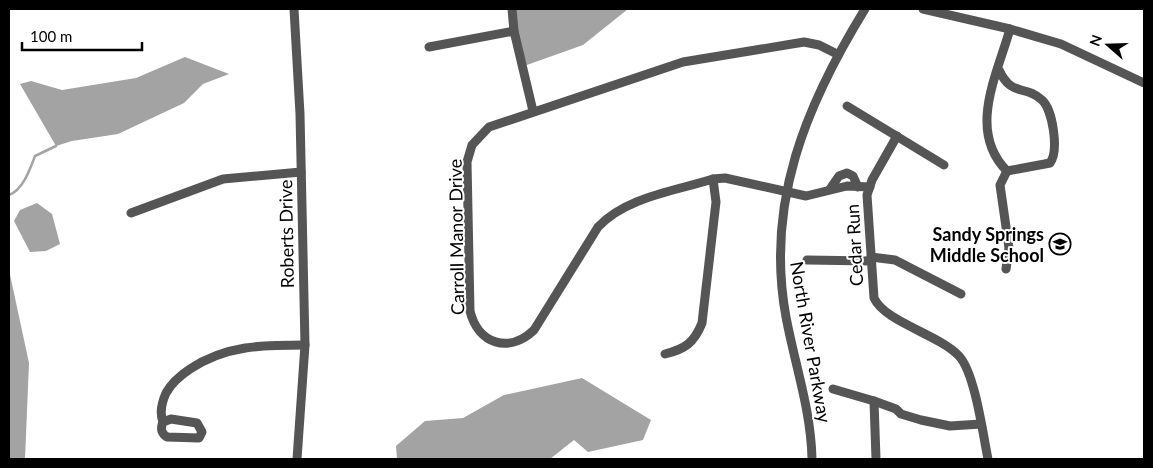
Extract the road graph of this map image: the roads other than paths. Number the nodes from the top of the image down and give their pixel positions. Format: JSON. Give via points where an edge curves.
{"nodes":[{"id":1,"x":294,"y":9,"type":"edge"},
{"id":2,"x":512,"y":9,"type":"edge"},
{"id":3,"x":865,"y":9,"type":"edge"},
{"id":4,"x":923,"y":9,"type":"edge"},
{"id":5,"x":1010,"y":30,"type":"junction"},
{"id":6,"x":514,"y":31,"type":"junction"},
{"id":7,"x":430,"y":47,"type":"dead end"},
{"id":8,"x":837,"y":54,"type":"junction"},
{"id":9,"x":998,"y":70,"type":"junction"},
{"id":10,"x":1144,"y":83,"type":"edge"},
{"id":11,"x":847,"y":106,"type":"dead end"},
{"id":12,"x":533,"y":111,"type":"junction"},
{"id":13,"x":897,"y":136,"type":"junction"},
{"id":14,"x":944,"y":165,"type":"dead end"},
{"id":15,"x":1007,"y":171,"type":"junction"},
{"id":16,"x":302,"y":172,"type":"junction"},
{"id":17,"x":713,"y":179,"type":"junction"},
{"id":18,"x":858,"y":187,"type":"junction"},
{"id":19,"x":870,"y":188,"type":"junction"},
{"id":20,"x":830,"y":189,"type":"junction"},
{"id":21,"x":785,"y":192,"type":"junction"},
{"id":22,"x":131,"y":212,"type":"dead end"},
{"id":23,"x":871,"y":259,"type":"junction"},
{"id":24,"x":807,"y":260,"type":"dead end"},
{"id":25,"x":1006,"y":269,"type":"dead end"},
{"id":26,"x":961,"y":294,"type":"dead end"},
{"id":27,"x":305,"y":345,"type":"junction"},
{"id":28,"x":665,"y":354,"type":"dead end"},
{"id":29,"x":833,"y":389,"type":"dead end"},
{"id":30,"x":874,"y":401,"type":"junction"},
{"id":31,"x":163,"y":422,"type":"dead end"},
{"id":32,"x":981,"y":424,"type":"junction"},
{"id":33,"x":297,"y":459,"type":"edge"},
{"id":34,"x":812,"y":459,"type":"edge"},
{"id":35,"x":876,"y":459,"type":"edge"},
{"id":36,"x":988,"y":459,"type":"edge"}],
"edges":[{"from":1,"to":16,"type":"street","name":"Roberts Drive"},
{"from":2,"to":6,"type":"street"},
{"from":3,"to":8,"type":"street","name":"North River Parkway"},
{"from":4,"to":5,"type":"street"},
{"from":5,"to":9,"type":"street"},
{"from":5,"to":10,"type":"street","via":[[1060,44]]},
{"from":6,"to":7,"type":"street"},
{"from":6,"to":12,"type":"street"},
{"from":8,"to":12,"type":"street","name":"Carroll Manor Drive","via":[[820,44],[804,42],[683,62]]},
{"from":8,"to":21,"type":"street","name":"North River Parkway","via":[[802,139]]},
{"from":9,"to":15,"type":"street","via":[[989,93],[987,114],[992,153]]},
{"from":9,"to":15,"type":"street","via":[[1007,85],[1045,102],[1055,141],[1055,154],[1050,163]]},
{"from":11,"to":13,"type":"street"},
{"from":12,"to":17,"type":"street","name":"Carroll Manor Drive","via":[[498,122],[482,132],[472,146],[467,162],[470,310],[479,332],[498,343],[518,342],[534,330],[598,227],[610,214]]},
{"from":13,"to":14,"type":"street"},
{"from":13,"to":19,"type":"street","name":"Cedar Run"},
{"from":15,"to":25,"type":"street","via":[[1000,185],[1009,248]]},
{"from":16,"to":22,"type":"street","via":[[223,179]]},
{"from":16,"to":27,"type":"street","name":"Roberts Drive"},
{"from":17,"to":21,"type":"street","name":"Carroll Manor Drive","via":[[737,179]]},
{"from":17,"to":28,"type":"street","via":[[716,202],[702,323],[689,345]]},
{"from":18,"to":19,"type":"street","name":"Cedar Run"},
{"from":18,"to":20,"type":"street","name":"Cedar Run"},
{"from":18,"to":20,"type":"street","via":[[847,172],[839,176]]},
{"from":19,"to":23,"type":"street","name":"Cedar Run","via":[[867,195]]},
{"from":20,"to":21,"type":"street","name":"Cedar Run","via":[[806,196]]},
{"from":21,"to":34,"type":"street","name":"North River Parkway","via":[[779,237],[781,283],[806,403]]},
{"from":23,"to":24,"type":"street"},
{"from":23,"to":26,"type":"street","via":[[895,260]]},
{"from":23,"to":32,"type":"street","name":"Cedar Run","via":[[872,290],[877,305],[938,339],[960,357],[968,371]]},
{"from":27,"to":31,"type":"street","via":[[244,347],[202,361],[169,388],[161,411]]},
{"from":27,"to":33,"type":"street","name":"Roberts Drive"},
{"from":29,"to":30,"type":"street"},
{"from":30,"to":32,"type":"street","via":[[921,420],[950,426]]},
{"from":30,"to":35,"type":"street"},
{"from":32,"to":36,"type":"street","name":"Cedar Run"}]}
